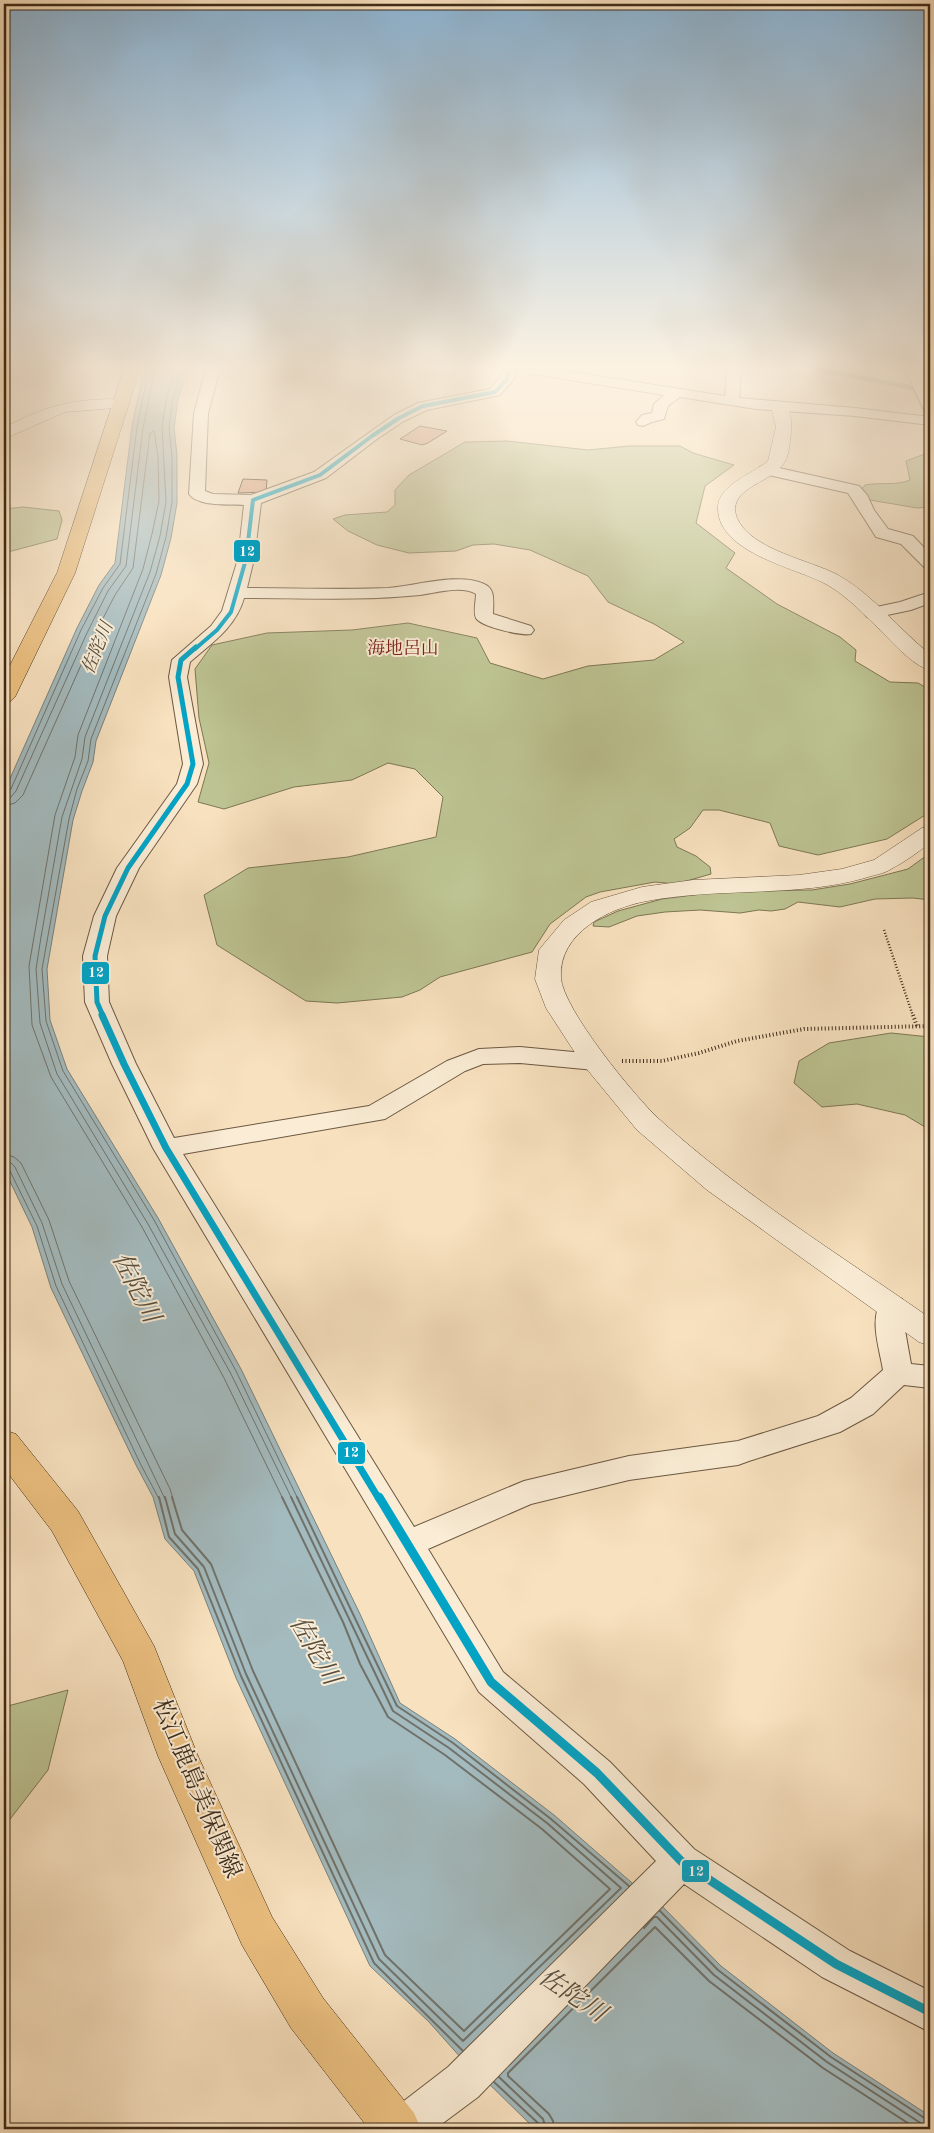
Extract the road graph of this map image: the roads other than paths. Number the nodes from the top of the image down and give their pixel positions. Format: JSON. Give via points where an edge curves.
{"nodes":[{"id":1,"x":100,"y":469,"type":"edge"},
{"id":2,"x":198,"y":469,"type":"edge"},
{"id":3,"x":329,"y":469,"type":"edge"},
{"id":4,"x":766,"y":470,"type":"joint"},
{"id":5,"x":253,"y":500,"type":"junction"},
{"id":6,"x":930,"y":563,"type":"edge"},
{"id":7,"x":237,"y":593,"type":"junction"},
{"id":8,"x":930,"y":597,"type":"edge"},
{"id":9,"x":873,"y":614,"type":"junction"},
{"id":10,"x":525,"y":630,"type":"dead end"},
{"id":11,"x":930,"y":664,"type":"edge"},
{"id":12,"x":4,"y":697,"type":"edge"},
{"id":13,"x":930,"y":833,"type":"edge"},
{"id":14,"x":595,"y":1062,"type":"junction"},
{"id":15,"x":166,"y":1148,"type":"junction"},
{"id":16,"x":892,"y":1306,"type":"junction"},
{"id":17,"x":930,"y":1334,"type":"edge"},
{"id":18,"x":898,"y":1373,"type":"junction"},
{"id":19,"x":930,"y":1378,"type":"edge"},
{"id":20,"x":4,"y":1443,"type":"edge"},
{"id":21,"x":407,"y":1544,"type":"junction"},
{"id":22,"x":681,"y":1861,"type":"junction"},
{"id":23,"x":930,"y":2012,"type":"edge"},
{"id":24,"x":398,"y":2129,"type":"edge"},
{"id":25,"x":402,"y":2129,"type":"edge"}],
"edges":[{"from":1,"to":12,"type":"main road","via":[[66,573]]},
{"from":2,"to":5,"type":"street","via":[[197,494],[211,499]]},
{"from":3,"to":5,"type":"street","via":[[320,475]]},
{"from":4,"to":6,"type":"street","via":[[853,489],[882,533],[907,540]]},
{"from":4,"to":9,"type":"street","via":[[734,491],[726,503],[727,516],[733,528],[746,541],[832,580]]},
{"from":5,"to":7,"type":"street","via":[[246,559]]},
{"from":7,"to":10,"type":"street","via":[[389,593],[472,586],[485,594],[484,616]]},
{"from":7,"to":15,"type":"street","via":[[231,612],[217,630],[181,660],[178,677],[192,764],[187,784],[128,868],[105,916],[95,956],[97,1002]]},
{"from":8,"to":9,"type":"street"},
{"from":9,"to":11,"type":"street"},
{"from":13,"to":14,"type":"street","via":[[882,865],[844,876],[642,894],[600,907],[573,925],[552,950],[548,979],[559,1008]]},
{"from":14,"to":15,"type":"street","via":[[520,1055],[479,1058],[456,1066],[376,1113]]},
{"from":14,"to":16,"type":"street","via":[[647,1124],[717,1183]]},
{"from":15,"to":21,"type":"street"},
{"from":16,"to":17,"type":"street"},
{"from":16,"to":18,"type":"street","via":[[889,1319]]},
{"from":18,"to":19,"type":"street"},
{"from":18,"to":21,"type":"street","via":[[862,1406],[828,1424],[738,1453],[629,1468],[524,1494]]},
{"from":20,"to":24,"type":"main road","name":"松江鹿島美保関線","via":[[65,1521],[141,1657],[178,1756],[257,1931],[307,2012]]},
{"from":21,"to":22,"type":"street","via":[[491,1682],[597,1773]]},
{"from":22,"to":23,"type":"street","via":[[836,1964]]},
{"from":22,"to":25,"type":"street","via":[[463,2082]]}]}
